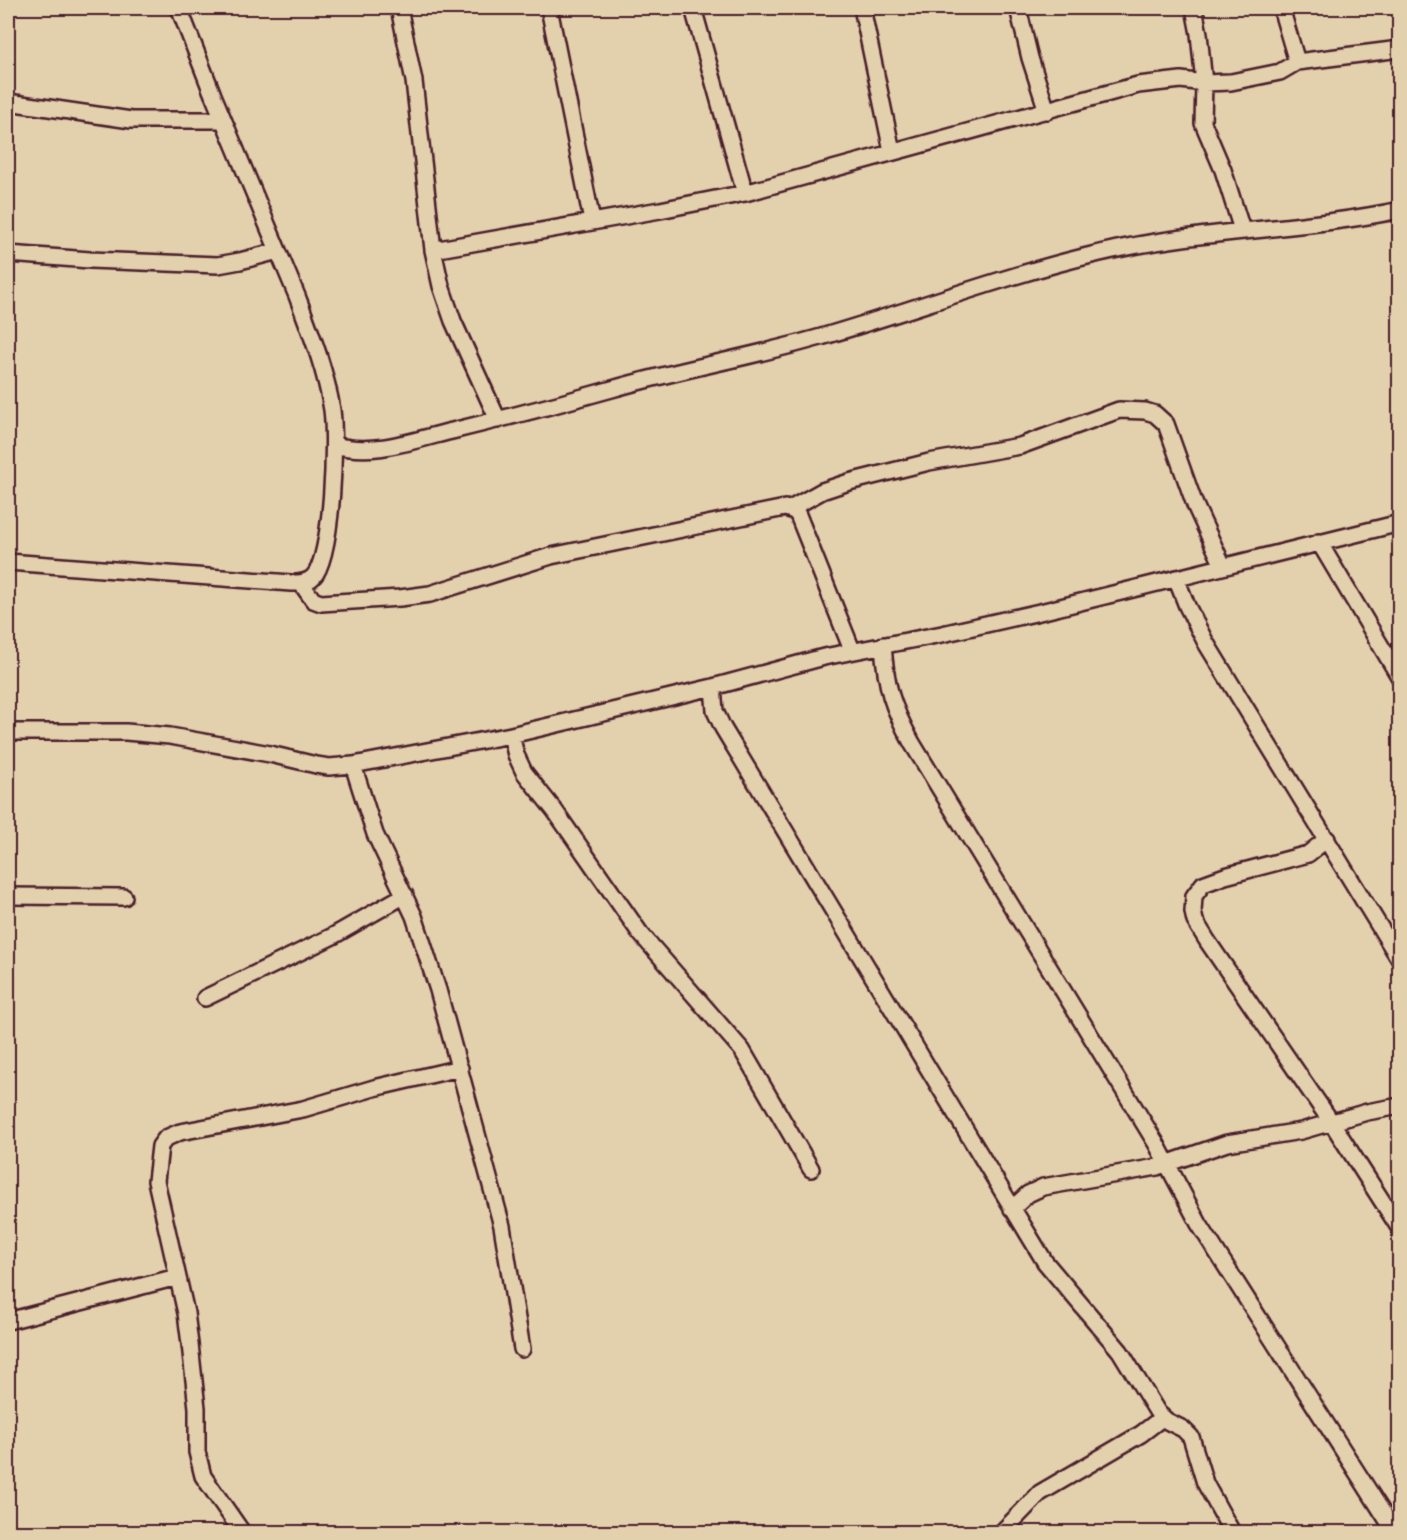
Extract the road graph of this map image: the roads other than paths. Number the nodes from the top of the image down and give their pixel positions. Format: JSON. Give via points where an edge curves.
{"nodes":[{"id":1,"x":179,"y":8,"type":"edge"},
{"id":2,"x":399,"y":8,"type":"edge"},
{"id":3,"x":549,"y":8,"type":"edge"},
{"id":4,"x":693,"y":8,"type":"edge"},
{"id":5,"x":862,"y":8,"type":"edge"},
{"id":6,"x":1018,"y":8,"type":"edge"},
{"id":7,"x":1194,"y":8,"type":"edge"},
{"id":8,"x":1281,"y":8,"type":"edge"},
{"id":9,"x":1400,"y":49,"type":"edge"},
{"id":10,"x":1297,"y":62,"type":"junction"},
{"id":11,"x":1204,"y":83,"type":"junction"},
{"id":12,"x":8,"y":102,"type":"edge"},
{"id":13,"x":1047,"y":111,"type":"junction"},
{"id":14,"x":224,"y":120,"type":"junction"},
{"id":15,"x":892,"y":151,"type":"junction"},
{"id":16,"x":744,"y":193,"type":"junction"},
{"id":17,"x":1400,"y":210,"type":"edge"},
{"id":18,"x":592,"y":221,"type":"junction"},
{"id":19,"x":1242,"y":231,"type":"junction"},
{"id":20,"x":433,"y":250,"type":"junction"},
{"id":21,"x":278,"y":251,"type":"junction"},
{"id":22,"x":8,"y":254,"type":"edge"},
{"id":23,"x":498,"y":420,"type":"junction"},
{"id":24,"x":334,"y":446,"type":"junction"},
{"id":25,"x":790,"y":509,"type":"junction"},
{"id":26,"x":1400,"y":523,"type":"edge"},
{"id":27,"x":1319,"y":542,"type":"junction"},
{"id":28,"x":8,"y":562,"type":"edge"},
{"id":29,"x":1222,"y":566,"type":"junction"},
{"id":30,"x":1176,"y":578,"type":"junction"},
{"id":31,"x":301,"y":583,"type":"junction"},
{"id":32,"x":883,"y":645,"type":"junction"},
{"id":33,"x":852,"y":650,"type":"junction"},
{"id":34,"x":1400,"y":678,"type":"edge"},
{"id":35,"x":713,"y":687,"type":"junction"},
{"id":36,"x":8,"y":732,"type":"edge"},
{"id":37,"x":511,"y":735,"type":"junction"},
{"id":38,"x":353,"y":765,"type":"junction"},
{"id":39,"x":1327,"y":839,"type":"junction"},
{"id":40,"x":405,"y":895,"type":"junction"},
{"id":41,"x":8,"y":896,"type":"edge"},
{"id":42,"x":124,"y":897,"type":"dead end"},
{"id":43,"x":1400,"y":960,"type":"edge"},
{"id":44,"x":205,"y":998,"type":"dead end"},
{"id":45,"x":460,"y":1068,"type":"junction"},
{"id":46,"x":1400,"y":1106,"type":"edge"},
{"id":47,"x":1332,"y":1123,"type":"junction"},
{"id":48,"x":1167,"y":1164,"type":"junction"},
{"id":49,"x":811,"y":1168,"type":"dead end"},
{"id":50,"x":1012,"y":1209,"type":"junction"},
{"id":51,"x":1400,"y":1230,"type":"edge"},
{"id":52,"x":177,"y":1277,"type":"junction"},
{"id":53,"x":8,"y":1321,"type":"edge"},
{"id":54,"x":522,"y":1349,"type":"dead end"},
{"id":55,"x":1162,"y":1418,"type":"junction"},
{"id":56,"x":242,"y":1533,"type":"edge"},
{"id":57,"x":1002,"y":1533,"type":"edge"},
{"id":58,"x":1232,"y":1533,"type":"edge"},
{"id":59,"x":1395,"y":1533,"type":"edge"}],
"edges":[{"from":1,"to":14,"type":"street"},
{"from":2,"to":20,"type":"street","via":[[415,91]]},
{"from":3,"to":18,"type":"street"},
{"from":4,"to":16,"type":"street"},
{"from":5,"to":15,"type":"street"},
{"from":6,"to":13,"type":"street"},
{"from":7,"to":11,"type":"street"},
{"from":8,"to":10,"type":"street"},
{"from":9,"to":10,"type":"street"},
{"from":10,"to":11,"type":"street","via":[[1280,72],[1253,79]]},
{"from":11,"to":13,"type":"street","via":[[1168,81],[1138,85]]},
{"from":11,"to":19,"type":"street","via":[[1203,123]]},
{"from":12,"to":14,"type":"street","via":[[131,120]]},
{"from":13,"to":15,"type":"street"},
{"from":14,"to":21,"type":"street"},
{"from":15,"to":16,"type":"street"},
{"from":16,"to":18,"type":"street"},
{"from":17,"to":19,"type":"street"},
{"from":18,"to":20,"type":"street"},
{"from":19,"to":23,"type":"street","via":[[1140,243],[1086,256],[812,340],[650,378]]},
{"from":20,"to":23,"type":"street","via":[[446,304]]},
{"from":21,"to":22,"type":"street","via":[[218,264]]},
{"from":21,"to":24,"type":"street","via":[[321,365],[332,410]]},
{"from":23,"to":24,"type":"street","via":[[386,447],[359,450]]},
{"from":24,"to":31,"type":"street","via":[[323,555],[314,576]]},
{"from":25,"to":29,"type":"street","via":[[822,491],[849,482],[929,462],[1020,446],[1119,410],[1145,411],[1166,424]]},
{"from":25,"to":31,"type":"street","via":[[581,549],[413,597],[321,603],[309,596]]},
{"from":25,"to":33,"type":"street","via":[[798,515],[806,533]]},
{"from":26,"to":27,"type":"street"},
{"from":27,"to":29,"type":"street"},
{"from":27,"to":34,"type":"street"},
{"from":28,"to":31,"type":"street"},
{"from":29,"to":30,"type":"street"},
{"from":30,"to":32,"type":"street"},
{"from":30,"to":39,"type":"street","via":[[1206,643]]},
{"from":32,"to":33,"type":"street"},
{"from":32,"to":48,"type":"street","via":[[892,702],[912,743]]},
{"from":33,"to":35,"type":"street"},
{"from":35,"to":37,"type":"street"},
{"from":35,"to":50,"type":"street","via":[[715,711],[723,728]]},
{"from":36,"to":38,"type":"street","via":[[170,736],[316,765]]},
{"from":37,"to":38,"type":"street"},
{"from":37,"to":49,"type":"street","via":[[524,772],[640,933],[742,1050]]},
{"from":38,"to":40,"type":"street","via":[[375,834]]},
{"from":39,"to":43,"type":"street"},
{"from":39,"to":47,"type":"street","via":[[1308,854],[1203,884],[1192,903],[1195,921],[1208,942]]},
{"from":40,"to":44,"type":"street","via":[[333,936]]},
{"from":40,"to":45,"type":"street","via":[[422,938]]},
{"from":41,"to":42,"type":"street"},
{"from":45,"to":52,"type":"street","via":[[303,1109],[166,1138],[158,1151],[156,1181]]},
{"from":45,"to":54,"type":"street","via":[[502,1226]]},
{"from":46,"to":47,"type":"street"},
{"from":47,"to":48,"type":"street","via":[[1227,1143]]},
{"from":47,"to":51,"type":"street"},
{"from":48,"to":50,"type":"street","via":[[1043,1187]]},
{"from":48,"to":59,"type":"street","via":[[1199,1224]]},
{"from":50,"to":55,"type":"street","via":[[1044,1262],[1120,1351]]},
{"from":52,"to":53,"type":"street"},
{"from":52,"to":56,"type":"street","via":[[190,1344],[200,1469]]},
{"from":55,"to":57,"type":"street","via":[[1040,1493]]},
{"from":55,"to":58,"type":"street","via":[[1191,1437],[1205,1482]]}]}
